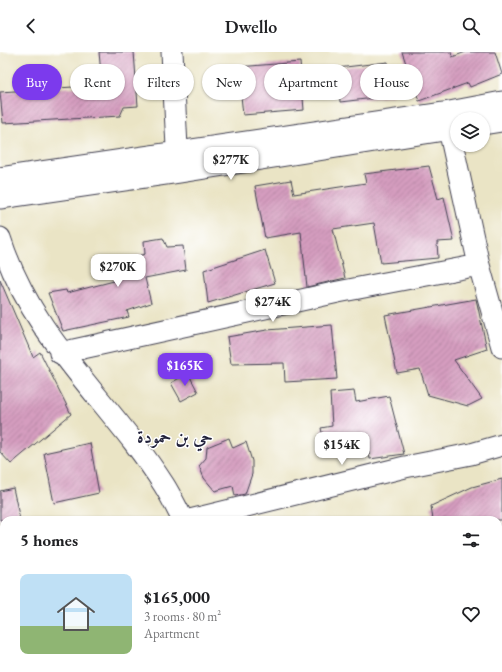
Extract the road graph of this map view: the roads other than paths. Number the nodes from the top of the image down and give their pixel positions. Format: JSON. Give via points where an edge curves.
{"nodes":[{"id":1,"x":172,"y":52,"type":"edge"},
{"id":2,"x":502,"y":102,"type":"edge"},
{"id":3,"x":502,"y":121,"type":"edge"},
{"id":4,"x":490,"y":123,"type":"edge"},
{"id":5,"x":450,"y":129,"type":"edge"},
{"id":6,"x":176,"y":152,"type":"junction"},
{"id":7,"x":457,"y":152,"type":"edge"},
{"id":8,"x":179,"y":172,"type":"junction"},
{"id":9,"x":0,"y":178,"type":"edge"},
{"id":10,"x":0,"y":198,"type":"edge"},
{"id":11,"x":0,"y":238,"type":"edge"},
{"id":12,"x":479,"y":264,"type":"junction"},
{"id":13,"x":502,"y":347,"type":"edge"},
{"id":14,"x":60,"y":353,"type":"junction"},
{"id":15,"x":502,"y":445,"type":"edge"},
{"id":16,"x":181,"y":516,"type":"edge"},
{"id":17,"x":206,"y":516,"type":"edge"}],
"edges":[{"from":1,"to":6,"type":"street"},
{"from":2,"to":6,"type":"street","via":[[444,113]]},
{"from":3,"to":4,"type":"street"},
{"from":5,"to":8,"type":"street"},
{"from":6,"to":8,"type":"street"},
{"from":6,"to":9,"type":"street"},
{"from":7,"to":12,"type":"street"},
{"from":8,"to":10,"type":"street"},
{"from":11,"to":14,"type":"street","via":[[8,264],[34,315]]},
{"from":12,"to":13,"type":"street"},
{"from":12,"to":14,"type":"street"},
{"from":14,"to":16,"type":"street","via":[[137,448],[164,485]]},
{"from":15,"to":17,"type":"street"}]}
